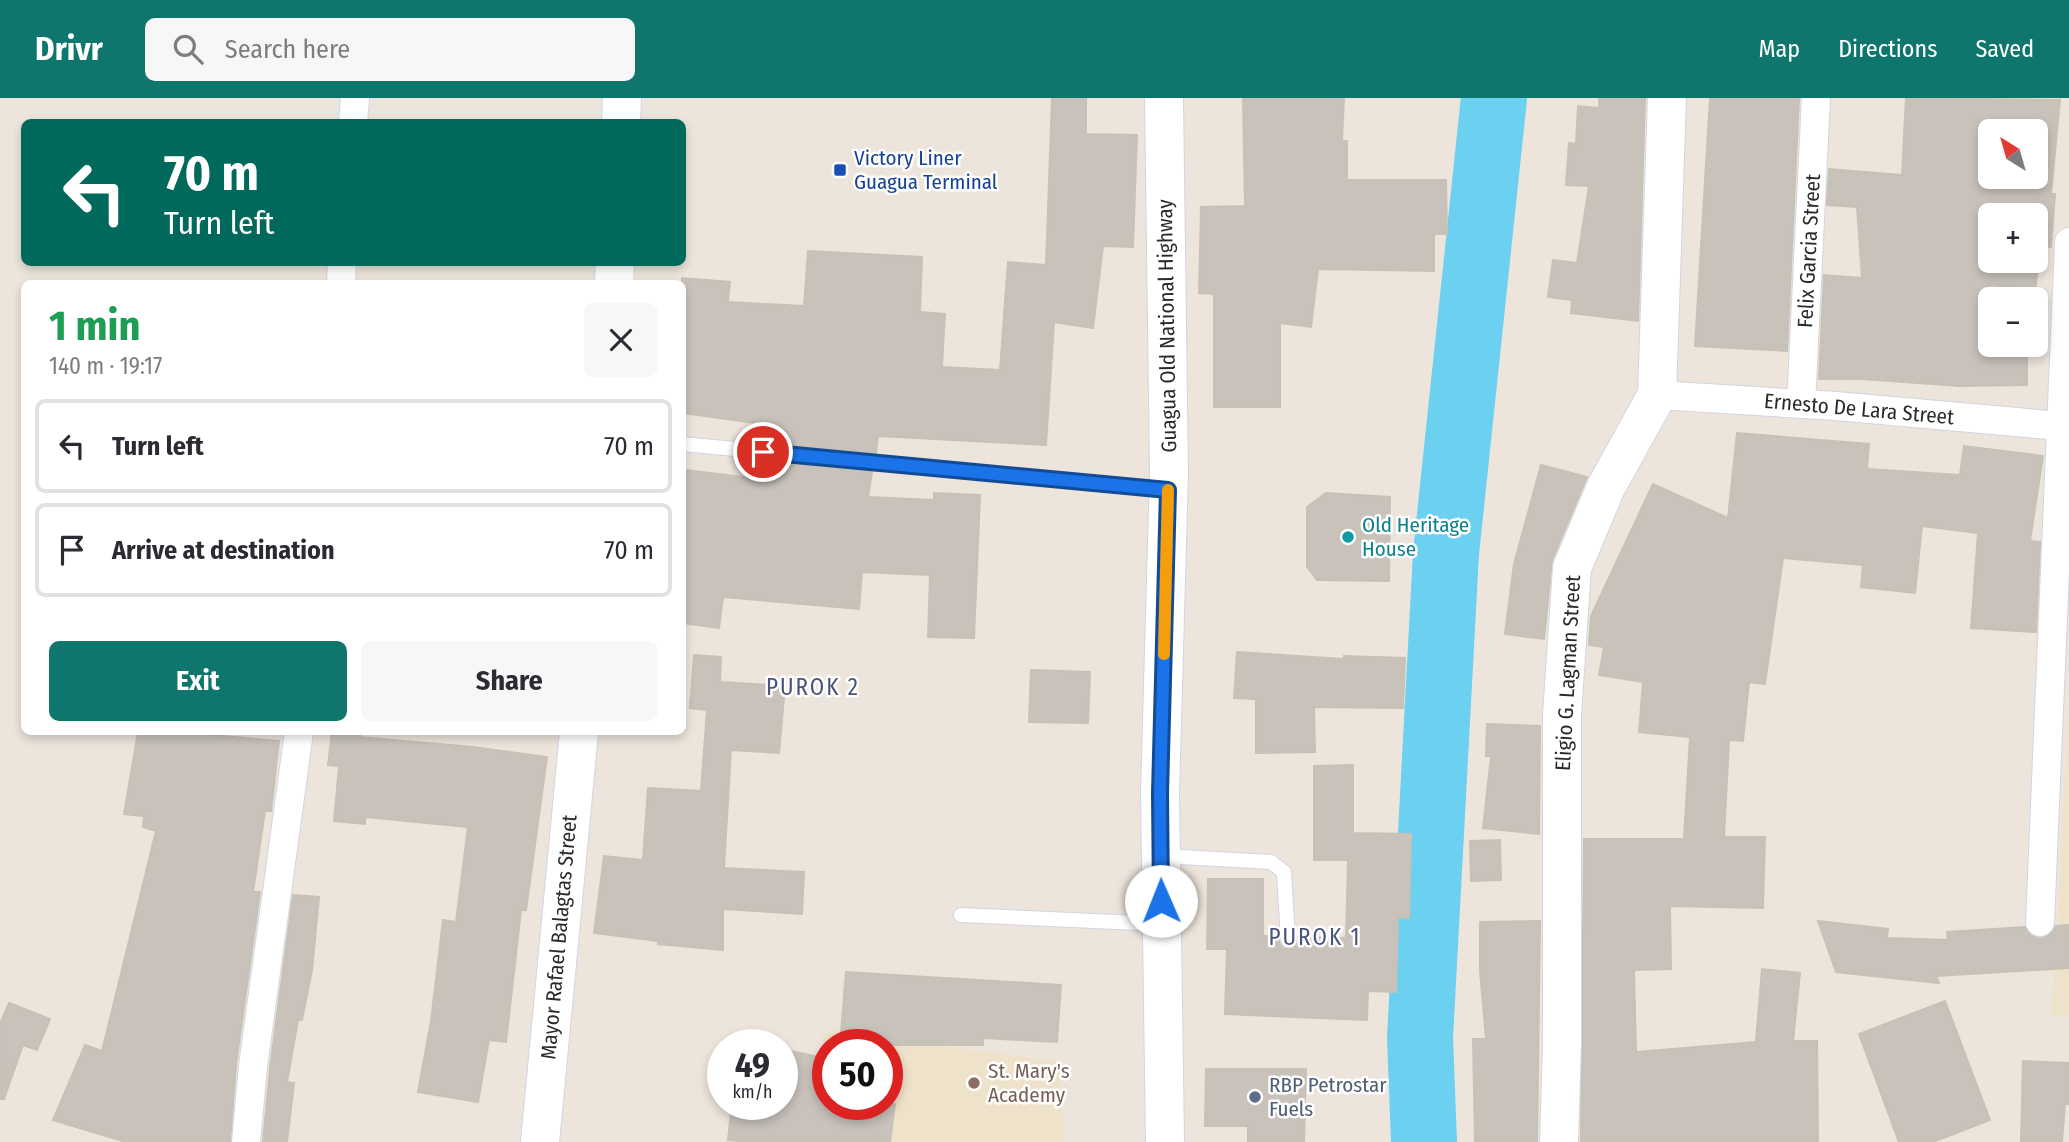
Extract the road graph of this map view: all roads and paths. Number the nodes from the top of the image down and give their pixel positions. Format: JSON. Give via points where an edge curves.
{"nodes":[{"id":1,"x":355,"y":98,"type":"edge"},
{"id":2,"x":622,"y":98,"type":"edge"},
{"id":3,"x":1164,"y":98,"type":"edge"},
{"id":4,"x":1667,"y":98,"type":"edge"},
{"id":5,"x":1816,"y":98,"type":"edge"},
{"id":6,"x":353,"y":119,"type":"edge"},
{"id":7,"x":621,"y":119,"type":"edge"},
{"id":8,"x":2069,"y":242,"type":"edge"},
{"id":9,"x":2067,"y":319,"type":"edge"},
{"id":10,"x":1657,"y":395,"type":"junction"},
{"id":11,"x":1801,"y":404,"type":"junction"},
{"id":12,"x":2060,"y":426,"type":"junction"},
{"id":13,"x":686,"y":444,"type":"edge"},
{"id":14,"x":2064,"y":463,"type":"edge"},
{"id":15,"x":1168,"y":490,"type":"junction"},
{"id":16,"x":299,"y":735,"type":"edge"},
{"id":17,"x":579,"y":735,"type":"edge"},
{"id":18,"x":1160,"y":856,"type":"junction"},
{"id":19,"x":961,"y":915,"type":"dead end"},
{"id":20,"x":2040,"y":922,"type":"dead end"},
{"id":21,"x":1161,"y":924,"type":"junction"},
{"id":22,"x":1288,"y":940,"type":"dead end"},
{"id":23,"x":246,"y":1142,"type":"edge"},
{"id":24,"x":540,"y":1142,"type":"edge"},
{"id":25,"x":1165,"y":1142,"type":"edge"},
{"id":26,"x":1559,"y":1142,"type":"edge"}],
"edges":[{"from":1,"to":6,"type":"street"},
{"from":2,"to":7,"type":"street"},
{"from":3,"to":15,"type":"street","name":"Guagua Old National Highway"},
{"from":4,"to":10,"type":"street","name":"Eligio G. Lagman Street"},
{"from":5,"to":11,"type":"street","name":"Felix Garcia Street"},
{"from":8,"to":9,"type":"street"},
{"from":9,"to":12,"type":"street"},
{"from":10,"to":11,"type":"street","name":"Ernesto De Lara Street"},
{"from":10,"to":26,"type":"street","name":"Eligio G. Lagman Street","via":[[1606,487],[1572,568],[1562,716]]},
{"from":11,"to":12,"type":"street","name":"Ernesto De Lara Street"},
{"from":12,"to":14,"type":"street"},
{"from":13,"to":15,"type":"lane"},
{"from":14,"to":20,"type":"street"},
{"from":15,"to":18,"type":"street","name":"Guagua Old National Highway"},
{"from":16,"to":23,"type":"street"},
{"from":17,"to":24,"type":"street","name":"Mayor Rafael Balagtas Street"},
{"from":18,"to":21,"type":"street","name":"Guagua Old National Highway"},
{"from":18,"to":22,"type":"lane","via":[[1279,866],[1284,872]]},
{"from":19,"to":21,"type":"lane"},
{"from":21,"to":25,"type":"street","name":"Guagua Old National Highway"}]}
